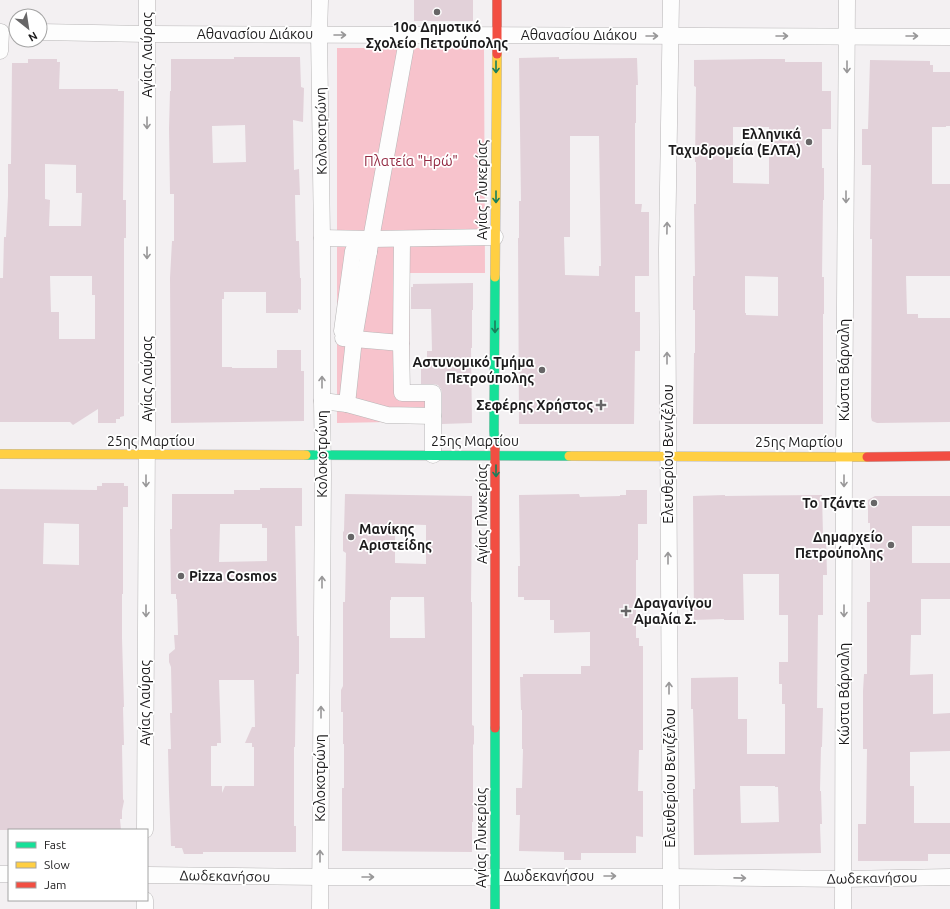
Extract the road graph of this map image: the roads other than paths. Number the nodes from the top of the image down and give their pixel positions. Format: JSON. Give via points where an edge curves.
{"nodes":[{"id":1,"x":147,"y":0,"type":"edge"},
{"id":2,"x":320,"y":0,"type":"edge"},
{"id":3,"x":497,"y":0,"type":"edge"},
{"id":4,"x":671,"y":0,"type":"edge"},
{"id":5,"x":847,"y":0,"type":"edge"},
{"id":6,"x":6,"y":32,"type":"edge"},
{"id":7,"x":48,"y":32,"type":"edge"},
{"id":8,"x":147,"y":34,"type":"junction"},
{"id":9,"x":319,"y":34,"type":"junction"},
{"id":10,"x":408,"y":35,"type":"junction"},
{"id":11,"x":497,"y":35,"type":"junction"},
{"id":12,"x":671,"y":36,"type":"junction"},
{"id":13,"x":847,"y":36,"type":"junction"},
{"id":14,"x":950,"y":37,"type":"edge"},
{"id":15,"x":0,"y":51,"type":"edge"},
{"id":16,"x":495,"y":237,"type":"junction"},
{"id":17,"x":322,"y":238,"type":"junction"},
{"id":18,"x":402,"y":239,"type":"junction"},
{"id":19,"x":370,"y":246,"type":"junction"},
{"id":20,"x":322,"y":298,"type":"junction"},
{"id":21,"x":354,"y":299,"type":"junction"},
{"id":22,"x":322,"y":336,"type":"junction"},
{"id":23,"x":354,"y":336,"type":"junction"},
{"id":24,"x":401,"y":343,"type":"junction"},
{"id":25,"x":322,"y":402,"type":"junction"},
{"id":26,"x":347,"y":404,"type":"junction"},
{"id":27,"x":433,"y":416,"type":"junction"},
{"id":28,"x":0,"y":454,"type":"edge"},
{"id":29,"x":146,"y":455,"type":"junction"},
{"id":30,"x":323,"y":455,"type":"junction"},
{"id":31,"x":434,"y":455,"type":"junction"},
{"id":32,"x":496,"y":456,"type":"junction"},
{"id":33,"x":668,"y":456,"type":"junction"},
{"id":34,"x":844,"y":456,"type":"junction"},
{"id":35,"x":950,"y":456,"type":"edge"},
{"id":36,"x":145,"y":829,"type":"edge"},
{"id":37,"x":148,"y":876,"type":"edge"},
{"id":38,"x":495,"y":876,"type":"junction"},
{"id":39,"x":320,"y":877,"type":"junction"},
{"id":40,"x":671,"y":877,"type":"junction"},
{"id":41,"x":950,"y":877,"type":"edge"},
{"id":42,"x":844,"y":879,"type":"junction"},
{"id":43,"x":320,"y":909,"type":"edge"},
{"id":44,"x":495,"y":909,"type":"edge"},
{"id":45,"x":671,"y":909,"type":"edge"},
{"id":46,"x":843,"y":909,"type":"edge"}],
"edges":[{"from":1,"to":8,"type":"street","name":"Αγίας Λαύρας"},
{"from":2,"to":9,"type":"street","name":"Κολοκοτρώνη"},
{"from":3,"to":11,"type":"main road","name":"Αγίας Γλυκερίας"},
{"from":4,"to":12,"type":"street","name":"Ελευθερίου Βενιζέλου"},
{"from":5,"to":13,"type":"street","name":"Κώστα Βάρναλη"},
{"from":6,"to":15,"type":"street"},
{"from":7,"to":8,"type":"street","name":"Αθανασίου Διάκου"},
{"from":8,"to":9,"type":"street","name":"Αθανασίου Διάκου"},
{"from":8,"to":29,"type":"street","name":"Αγίας Λαύρας","one_way":true},
{"from":9,"to":10,"type":"street","name":"Αθανασίου Διάκου","one_way":true},
{"from":9,"to":17,"type":"street","name":"Κολοκοτρώνη"},
{"from":10,"to":11,"type":"street","name":"Αθανασίου Διάκου"},
{"from":10,"to":19,"type":"street"},
{"from":11,"to":12,"type":"street","name":"Αθανασίου Διάκου","one_way":true},
{"from":11,"to":16,"type":"main road","name":"Αγίας Γλυκερίας","one_way":true},
{"from":12,"to":13,"type":"street","name":"Αθανασίου Διάκου","one_way":true},
{"from":33,"to":12,"type":"street","name":"Ελευθερίου Βενιζέλου","one_way":true,"via":[[667,250]]},
{"from":13,"to":14,"type":"street","name":"Αθανασίου Διάκου","one_way":true},
{"from":13,"to":34,"type":"street","name":"Κώστα Βάρναλη","one_way":true},
{"from":16,"to":18,"type":"street"},
{"from":16,"to":32,"type":"main road","name":"Αγίας Γλυκερίας","one_way":true},
{"from":17,"to":19,"type":"street"},
{"from":17,"to":20,"type":"street","name":"Κολοκοτρώνη"},
{"from":18,"to":19,"type":"street"},
{"from":18,"to":24,"type":"street"},
{"from":19,"to":21,"type":"street","via":[[353,251]]},
{"from":20,"to":21,"type":"street"},
{"from":20,"to":22,"type":"street","name":"Κολοκοτρώνη"},
{"from":21,"to":23,"type":"street","via":[[342,331]]},
{"from":22,"to":23,"type":"street"},
{"from":25,"to":22,"type":"street","name":"Κολοκοτρώνη","one_way":true},
{"from":23,"to":24,"type":"street"},
{"from":23,"to":26,"type":"street"},
{"from":24,"to":27,"type":"street","via":[[402,393],[433,393]]},
{"from":25,"to":26,"type":"street"},
{"from":25,"to":30,"type":"street","name":"Κολοκοτρώνη"},
{"from":26,"to":27,"type":"street","via":[[387,415]]},
{"from":27,"to":31,"type":"street"},
{"from":28,"to":29,"type":"main road","name":"25ης Μαρτίου"},
{"from":29,"to":30,"type":"main road","name":"25ης Μαρτίου"},
{"from":29,"to":36,"type":"street","name":"Αγίας Λαύρας","one_way":true},
{"from":30,"to":31,"type":"main road","name":"25ης Μαρτίου"},
{"from":39,"to":30,"type":"street","name":"Κολοκοτρώνη","one_way":true},
{"from":31,"to":32,"type":"main road","name":"25ης Μαρτίου"},
{"from":32,"to":33,"type":"main road","name":"25ης Μαρτίου"},
{"from":32,"to":38,"type":"main road","name":"Αγίας Γλυκερίας","one_way":true},
{"from":33,"to":34,"type":"main road","name":"25ης Μαρτίου"},
{"from":40,"to":33,"type":"street","name":"Ελευθερίου Βενιζέλου","one_way":true},
{"from":34,"to":35,"type":"main road","name":"25ης Μαρτίου"},
{"from":34,"to":42,"type":"street","name":"Κώστα Βάρναλη","one_way":true},
{"from":37,"to":39,"type":"street","name":"Δωδεκανήσου"},
{"from":39,"to":38,"type":"street","name":"Δωδεκανήσου","one_way":true},
{"from":38,"to":40,"type":"street","name":"Δωδεκανήσου","one_way":true},
{"from":38,"to":44,"type":"main road","name":"Αγίας Γλυκερίας"},
{"from":39,"to":43,"type":"street","name":"Κολοκοτρώνη"},
{"from":40,"to":42,"type":"street","name":"Δωδεκανήσου","one_way":true},
{"from":40,"to":45,"type":"street","name":"Ελευθερίου Βενιζέλου"},
{"from":41,"to":42,"type":"street","name":"Δωδεκανήσου"},
{"from":42,"to":46,"type":"street","name":"Κώστα Βάρναλη"}]}
